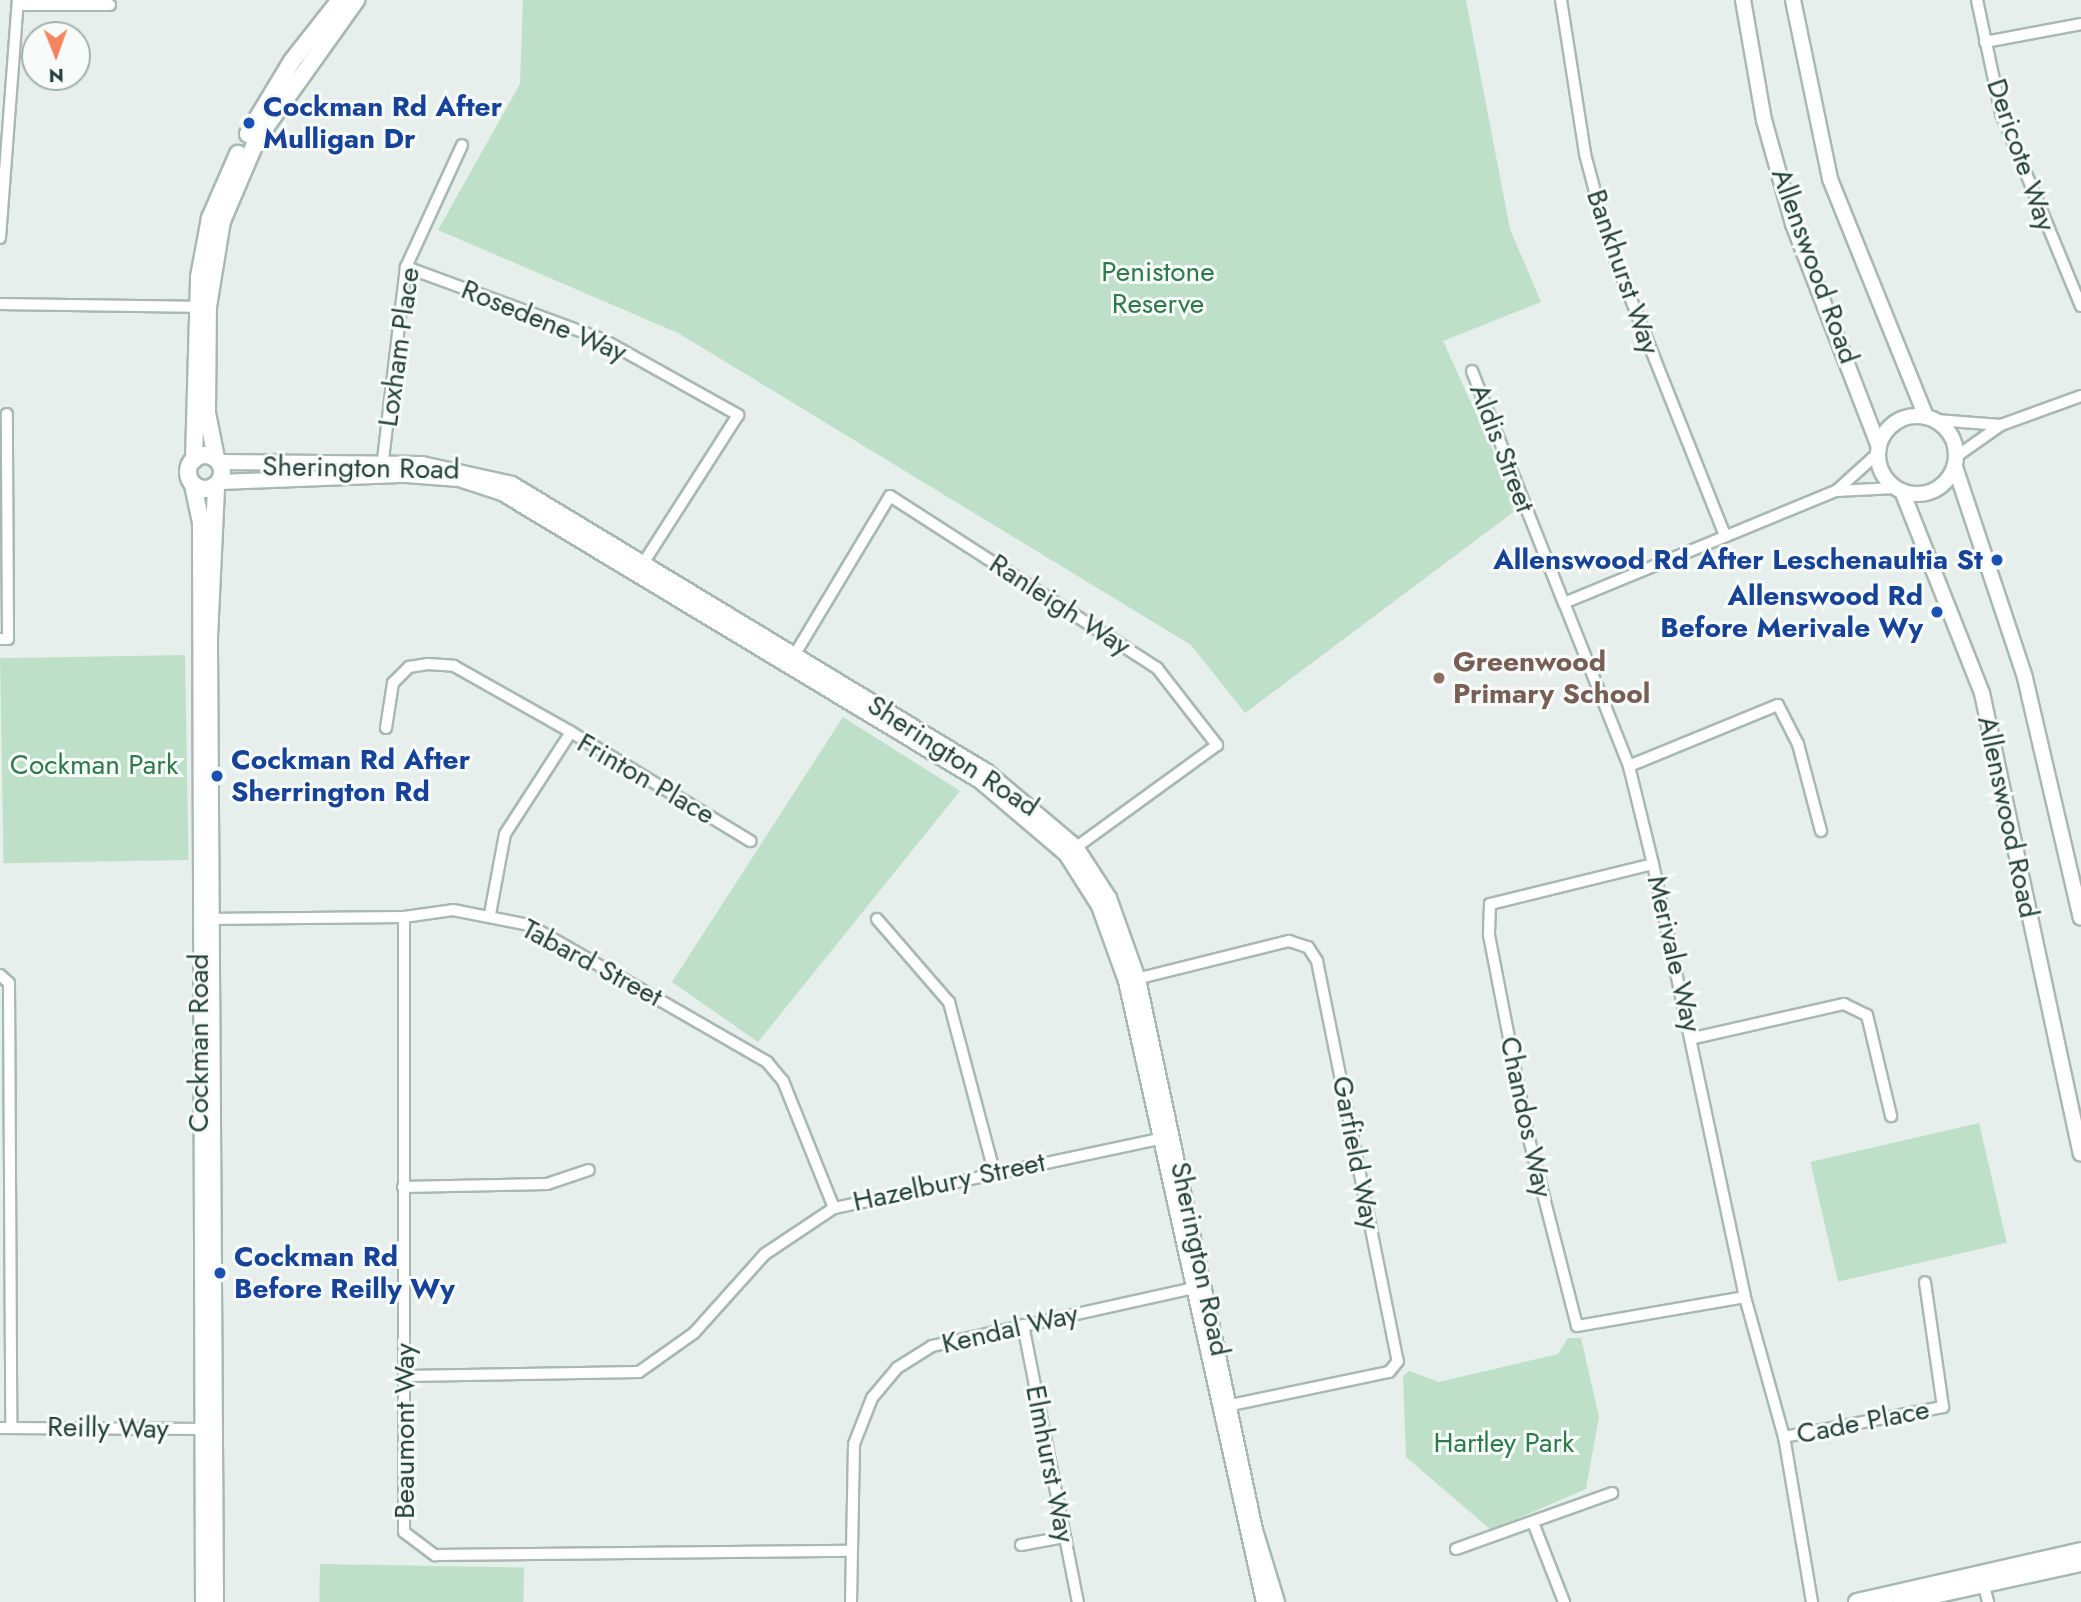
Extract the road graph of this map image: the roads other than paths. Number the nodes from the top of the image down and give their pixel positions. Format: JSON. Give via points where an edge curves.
{"nodes":[{"id":1,"x":1561,"y":0,"type":"edge"},
{"id":2,"x":1743,"y":0,"type":"edge"},
{"id":3,"x":1793,"y":0,"type":"edge"},
{"id":4,"x":1977,"y":0,"type":"edge"},
{"id":5,"x":18,"y":2,"type":"edge"},
{"id":6,"x":347,"y":2,"type":"edge"},
{"id":7,"x":110,"y":5,"type":"dead end"},
{"id":8,"x":2081,"y":24,"type":"edge"},
{"id":9,"x":1985,"y":42,"type":"junction"},
{"id":10,"x":463,"y":145,"type":"dead end"},
{"id":11,"x":0,"y":238,"type":"edge"},
{"id":12,"x":406,"y":267,"type":"junction"},
{"id":13,"x":0,"y":304,"type":"edge"},
{"id":14,"x":2081,"y":306,"type":"edge"},
{"id":15,"x":202,"y":307,"type":"junction"},
{"id":16,"x":1472,"y":370,"type":"dead end"},
{"id":17,"x":2081,"y":396,"type":"edge"},
{"id":18,"x":8,"y":414,"type":"dead end"},
{"id":19,"x":1931,"y":419,"type":"junction"},
{"id":20,"x":2001,"y":425,"type":"junction"},
{"id":21,"x":1878,"y":450,"type":"junction"},
{"id":22,"x":194,"y":460,"type":"junction"},
{"id":23,"x":218,"y":460,"type":"junction"},
{"id":24,"x":1956,"y":462,"type":"junction"},
{"id":25,"x":382,"y":469,"type":"junction"},
{"id":26,"x":218,"y":484,"type":"junction"},
{"id":27,"x":193,"y":485,"type":"junction"},
{"id":28,"x":1899,"y":490,"type":"junction"},
{"id":29,"x":1836,"y":491,"type":"junction"},
{"id":30,"x":1724,"y":533,"type":"junction"},
{"id":31,"x":642,"y":566,"type":"junction"},
{"id":32,"x":1564,"y":603,"type":"junction"},
{"id":33,"x":0,"y":639,"type":"edge"},
{"id":34,"x":792,"y":659,"type":"junction"},
{"id":35,"x":386,"y":729,"type":"dead end"},
{"id":36,"x":571,"y":732,"type":"junction"},
{"id":37,"x":1629,"y":766,"type":"junction"},
{"id":38,"x":1821,"y":831,"type":"dead end"},
{"id":39,"x":750,"y":841,"type":"dead end"},
{"id":40,"x":1071,"y":851,"type":"junction"},
{"id":41,"x":1653,"y":864,"type":"junction"},
{"id":42,"x":490,"y":914,"type":"junction"},
{"id":43,"x":404,"y":918,"type":"junction"},
{"id":44,"x":2081,"y":918,"type":"edge"},
{"id":45,"x":206,"y":919,"type":"junction"},
{"id":46,"x":877,"y":919,"type":"dead end"},
{"id":47,"x":0,"y":975,"type":"edge"},
{"id":48,"x":1132,"y":980,"type":"junction"},
{"id":49,"x":1694,"y":1038,"type":"junction"},
{"id":50,"x":1891,"y":1116,"type":"dead end"},
{"id":51,"x":5,"y":1135,"type":"edge"},
{"id":52,"x":1168,"y":1136,"type":"junction"},
{"id":53,"x":2081,"y":1153,"type":"edge"},
{"id":54,"x":589,"y":1170,"type":"dead end"},
{"id":55,"x":995,"y":1171,"type":"junction"},
{"id":56,"x":402,"y":1187,"type":"junction"},
{"id":57,"x":834,"y":1208,"type":"junction"},
{"id":58,"x":1925,"y":1282,"type":"dead end"},
{"id":59,"x":1198,"y":1287,"type":"junction"},
{"id":60,"x":1745,"y":1297,"type":"junction"},
{"id":61,"x":1023,"y":1325,"type":"junction"},
{"id":62,"x":5,"y":1345,"type":"edge"},
{"id":63,"x":406,"y":1376,"type":"junction"},
{"id":64,"x":1224,"y":1406,"type":"junction"},
{"id":65,"x":6,"y":1427,"type":"edge"},
{"id":66,"x":210,"y":1429,"type":"junction"},
{"id":67,"x":1784,"y":1437,"type":"junction"},
{"id":68,"x":1612,"y":1493,"type":"dead end"},
{"id":69,"x":1534,"y":1525,"type":"junction"},
{"id":70,"x":1065,"y":1537,"type":"junction"},
{"id":71,"x":1021,"y":1545,"type":"dead end"},
{"id":72,"x":1456,"y":1549,"type":"dead end"},
{"id":73,"x":850,"y":1551,"type":"junction"},
{"id":74,"x":2081,"y":1552,"type":"edge"},
{"id":75,"x":2081,"y":1563,"type":"edge"},
{"id":76,"x":1982,"y":1578,"type":"junction"},
{"id":77,"x":204,"y":1602,"type":"edge"},
{"id":78,"x":215,"y":1602,"type":"edge"},
{"id":79,"x":851,"y":1602,"type":"edge"},
{"id":80,"x":1078,"y":1602,"type":"edge"},
{"id":81,"x":1264,"y":1602,"type":"edge"},
{"id":82,"x":1277,"y":1602,"type":"edge"},
{"id":83,"x":1564,"y":1602,"type":"edge"},
{"id":84,"x":1812,"y":1602,"type":"edge"},
{"id":85,"x":1857,"y":1602,"type":"edge"},
{"id":86,"x":1902,"y":1602,"type":"edge"},
{"id":87,"x":1988,"y":1602,"type":"edge"}],
"edges":[{"from":1,"to":30,"type":"street","name":"Bankhurst Way","via":[[1585,154],[1609,244]]},
{"from":2,"to":21,"type":"street","name":"Allenswood Road","via":[[1764,120],[1793,224]]},
{"from":3,"to":19,"type":"street","name":"Allenswood Road","via":[[1830,179]]},
{"from":4,"to":9,"type":"street","name":"Dericote Way"},
{"from":5,"to":7,"type":"street"},
{"from":5,"to":11,"type":"street"},
{"from":6,"to":15,"type":"main road","via":[[271,92],[222,187],[210,218]]},
{"from":8,"to":9,"type":"street"},
{"from":9,"to":14,"type":"street","name":"Dericote Way","via":[[2001,113]]},
{"from":10,"to":12,"type":"street","name":"Loxham Place"},
{"from":12,"to":25,"type":"street","name":"Loxham Place"},
{"from":12,"to":31,"type":"street","name":"Rosedene Way","via":[[604,340],[738,415]]},
{"from":13,"to":15,"type":"street"},
{"from":15,"to":22,"type":"main road"},
{"from":15,"to":23,"type":"main road","via":[[208,426]]},
{"from":16,"to":32,"type":"street","name":"Aldis Street"},
{"from":17,"to":20,"type":"street"},
{"from":18,"to":33,"type":"street","via":[[8,639]]},
{"from":19,"to":20,"type":"street"},
{"from":19,"to":21,"type":"street","via":[[1894,423]]},
{"from":19,"to":24,"type":"street","via":[[1951,435]]},
{"from":20,"to":24,"type":"street"},
{"from":21,"to":28,"type":"street","via":[[1884,475]]},
{"from":21,"to":29,"type":"street"},
{"from":22,"to":23,"type":"main road"},
{"from":22,"to":27,"type":"main road","name":"Cockman Road","via":[[188,472]]},
{"from":23,"to":25,"type":"street","name":"Sherington Road"},
{"from":23,"to":26,"type":"main road","name":"Cockman Road"},
{"from":24,"to":28,"type":"street","via":[[1934,491]]},
{"from":24,"to":44,"type":"street","name":"Allenswood Road","via":[[2025,678]]},
{"from":25,"to":26,"type":"street","name":"Sherington Road"},
{"from":25,"to":31,"type":"street","name":"Sherington Road","via":[[448,466],[495,477]]},
{"from":26,"to":27,"type":"main road"},
{"from":26,"to":45,"type":"main road","name":"Cockman Road","via":[[209,637]]},
{"from":27,"to":45,"type":"main road","name":"Cockman Road","via":[[201,524]]},
{"from":28,"to":29,"type":"street"},
{"from":28,"to":53,"type":"street","name":"Allenswood Road","via":[[1982,693]]},
{"from":29,"to":30,"type":"street"},
{"from":30,"to":32,"type":"street"},
{"from":31,"to":34,"type":"street","name":"Sherington Road"},
{"from":32,"to":37,"type":"street","name":"Merivale Way"},
{"from":34,"to":40,"type":"street","name":"Sherington Road","via":[[986,771]]},
{"from":34,"to":40,"type":"street","name":"Ranleigh Way","via":[[890,496],[1157,668],[1217,745]]},
{"from":35,"to":36,"type":"street","via":[[393,684],[409,667],[428,664],[454,666]]},
{"from":36,"to":39,"type":"street","name":"Frinton Place"},
{"from":36,"to":42,"type":"street","name":"Frinton Place","via":[[505,834]]},
{"from":37,"to":38,"type":"street","via":[[1778,705],[1798,744]]},
{"from":37,"to":41,"type":"street","name":"Merivale Way"},
{"from":40,"to":48,"type":"street","name":"Sherington Road","via":[[1109,898]]},
{"from":41,"to":49,"type":"street","name":"Merivale Way"},
{"from":41,"to":60,"type":"street","name":"Chandos Way","via":[[1490,904],[1489,935],[1528,1135],[1577,1326]]},
{"from":42,"to":43,"type":"street","name":"Tabard Street","via":[[453,910]]},
{"from":42,"to":57,"type":"street","name":"Tabard Street","via":[[529,925],[767,1062],[783,1081]]},
{"from":43,"to":45,"type":"street","name":"Tabard Street"},
{"from":43,"to":56,"type":"street","name":"Beaumont Way"},
{"from":45,"to":66,"type":"main road","name":"Cockman Road"},
{"from":46,"to":55,"type":"street","via":[[950,1002]]},
{"from":47,"to":51,"type":"street","via":[[9,983]]},
{"from":48,"to":52,"type":"street","name":"Sherington Road"},
{"from":48,"to":64,"type":"street","name":"Garfield Way","via":[[1289,941],[1308,947],[1317,961],[1398,1361],[1389,1372]]},
{"from":49,"to":50,"type":"street","via":[[1843,1004],[1867,1015]]},
{"from":49,"to":60,"type":"street","name":"Merivale Way"},
{"from":51,"to":62,"type":"street"},
{"from":52,"to":55,"type":"street","name":"Hazelbury Street"},
{"from":52,"to":59,"type":"street","name":"Sherington Road"},
{"from":54,"to":56,"type":"street","via":[[547,1184]]},
{"from":55,"to":57,"type":"street","name":"Hazelbury Street"},
{"from":56,"to":63,"type":"street","name":"Beaumont Way"},
{"from":57,"to":63,"type":"street","name":"Hazelbury Street","via":[[765,1254],[694,1332],[639,1372]]},
{"from":58,"to":67,"type":"street","name":"Cade Place","via":[[1942,1407]]},
{"from":59,"to":61,"type":"street","name":"Kendal Way"},
{"from":59,"to":64,"type":"street","name":"Sherington Road"},
{"from":60,"to":67,"type":"street","name":"Merivale Way"},
{"from":61,"to":70,"type":"street","name":"Elmhurst Way"},
{"from":61,"to":73,"type":"street","name":"Kendal Way","via":[[932,1346],[897,1368],[872,1398],[854,1444]]},
{"from":62,"to":65,"type":"street"},
{"from":63,"to":73,"type":"street","name":"Beaumont Way","via":[[404,1532],[435,1555]]},
{"from":64,"to":81,"type":"street","name":"Sherington Road"},
{"from":64,"to":82,"type":"street","name":"Sherington Road"},
{"from":65,"to":66,"type":"street","name":"Reilly Way"},
{"from":66,"to":77,"type":"main road","name":"Cockman Road"},
{"from":66,"to":78,"type":"main road","name":"Cockman Road"},
{"from":67,"to":84,"type":"street","name":"Merivale Way"},
{"from":68,"to":69,"type":"street"},
{"from":69,"to":72,"type":"street"},
{"from":69,"to":83,"type":"street"},
{"from":70,"to":71,"type":"street"},
{"from":70,"to":80,"type":"street","name":"Elmhurst Way"},
{"from":73,"to":79,"type":"street","name":"Kendal Way"},
{"from":74,"to":76,"type":"main road"},
{"from":75,"to":76,"type":"main road"},
{"from":76,"to":85,"type":"main road"},
{"from":76,"to":86,"type":"main road"},
{"from":76,"to":87,"type":"street"}]}
